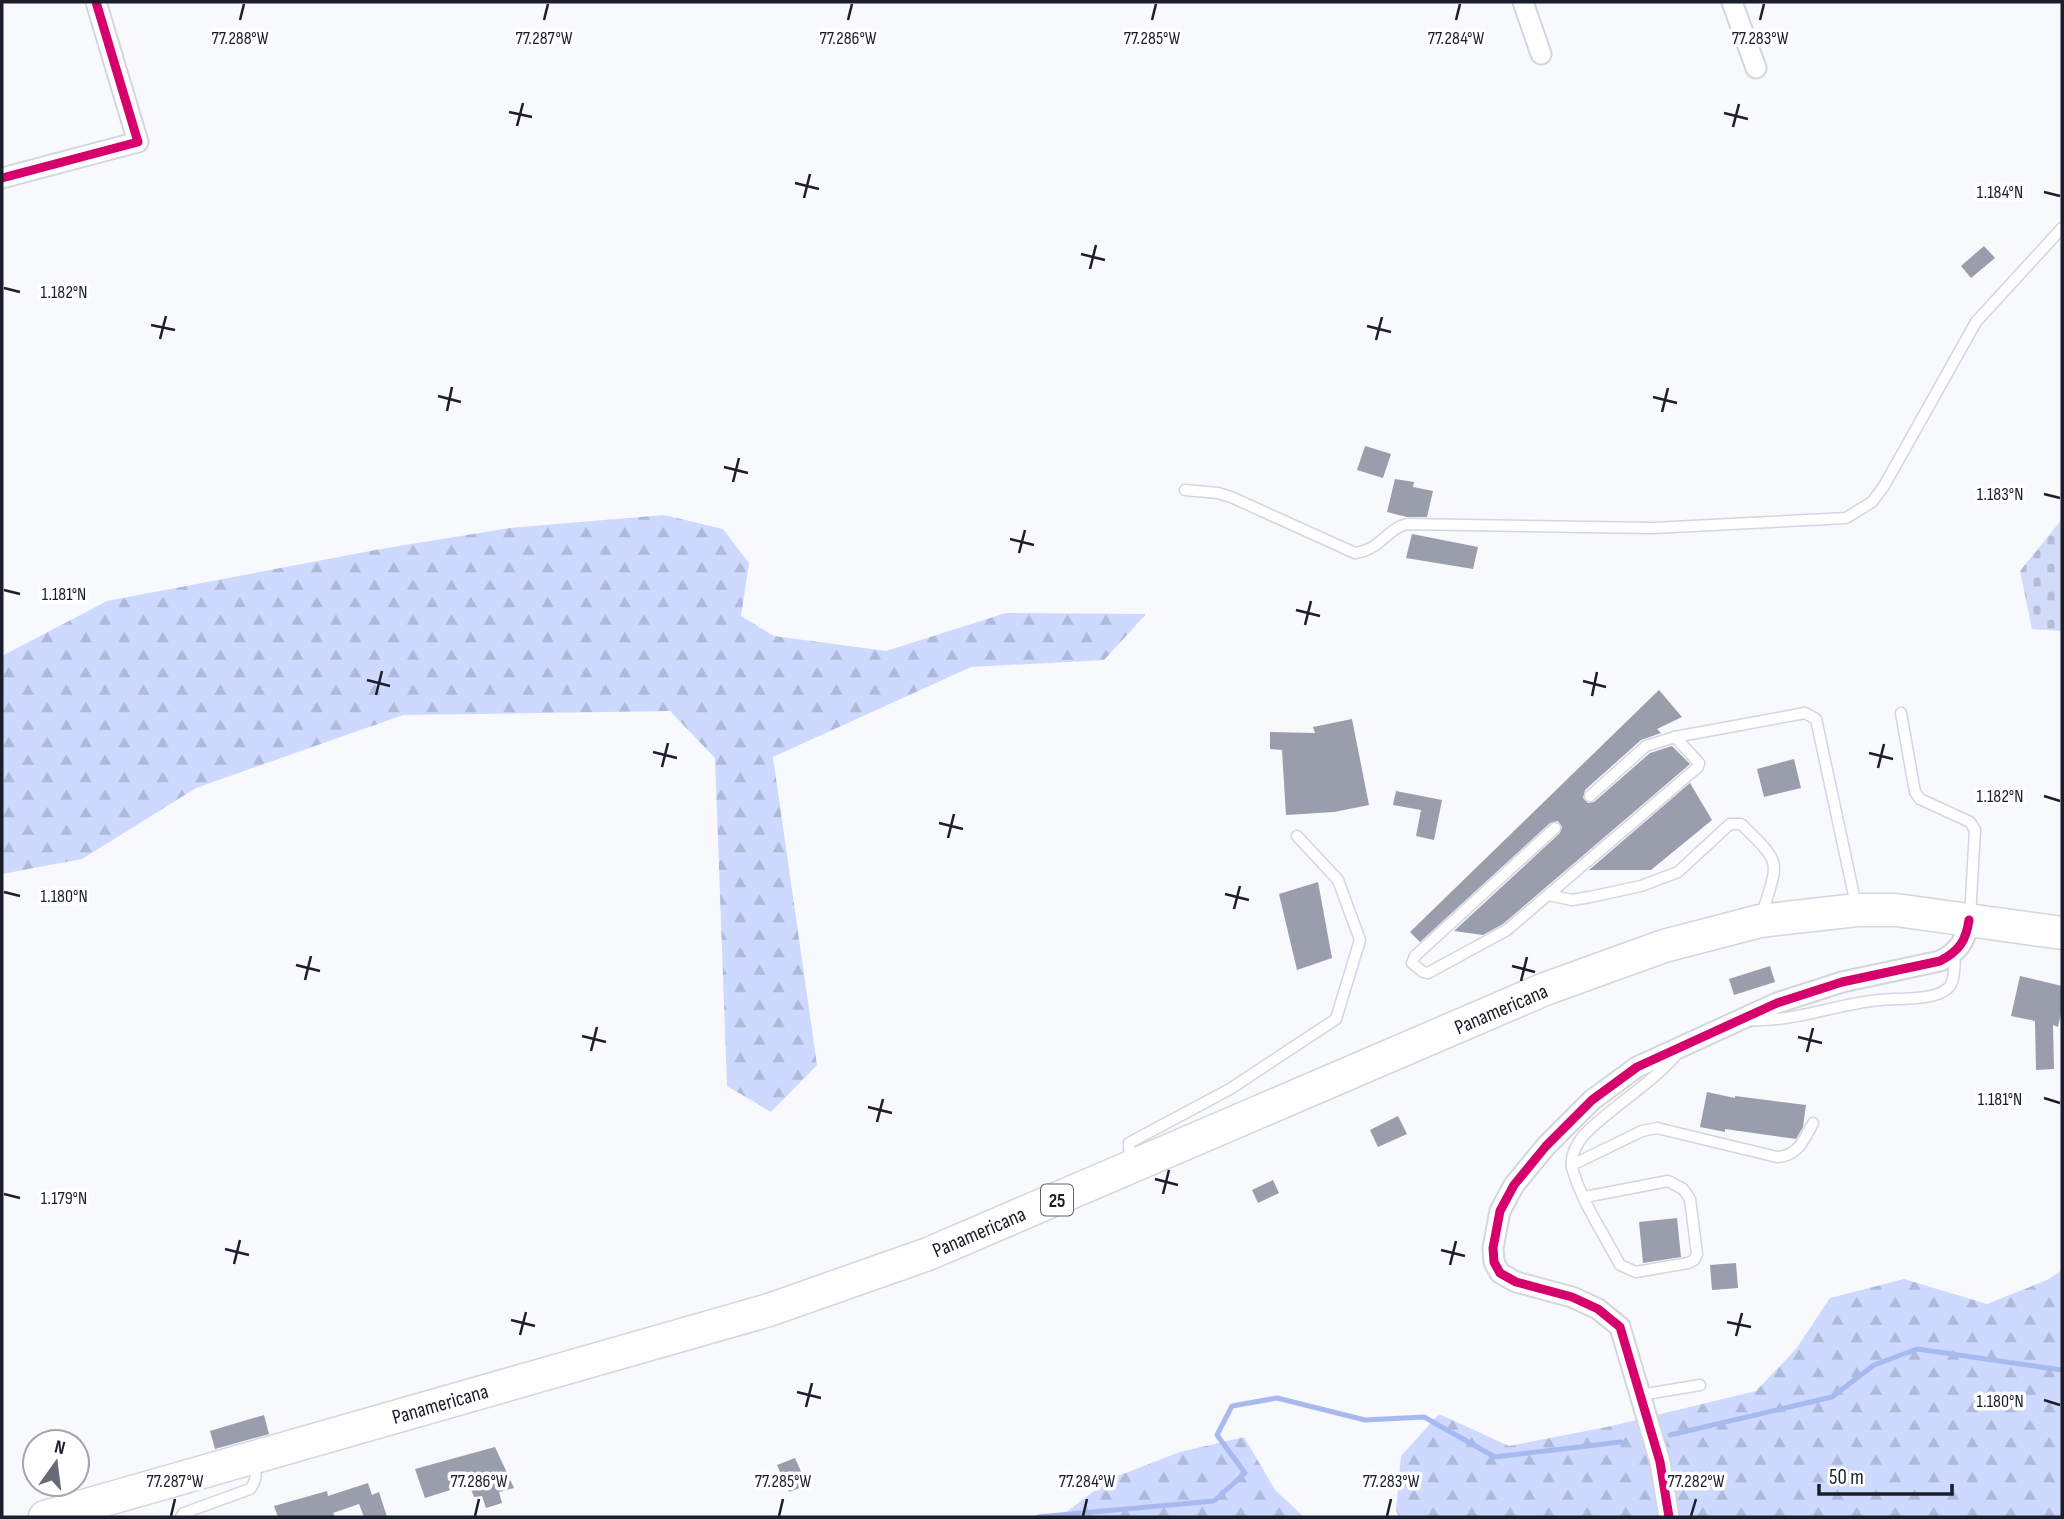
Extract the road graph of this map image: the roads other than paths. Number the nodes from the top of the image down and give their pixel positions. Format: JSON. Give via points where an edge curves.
{"nodes":[{"id":1,"x":96,"y":2,"type":"edge"},
{"id":2,"x":1523,"y":2,"type":"edge"},
{"id":3,"x":1732,"y":2,"type":"edge"},
{"id":4,"x":1541,"y":54,"type":"dead end"},
{"id":5,"x":1756,"y":68,"type":"dead end"},
{"id":6,"x":2,"y":178,"type":"edge"},
{"id":7,"x":2062,"y":228,"type":"edge"},
{"id":8,"x":1185,"y":490,"type":"dead end"},
{"id":9,"x":1901,"y":713,"type":"dead end"},
{"id":10,"x":1675,"y":737,"type":"junction"},
{"id":11,"x":1590,"y":796,"type":"dead end"},
{"id":12,"x":1555,"y":828,"type":"dead end"},
{"id":13,"x":1297,"y":836,"type":"dead end"},
{"id":14,"x":1549,"y":895,"type":"junction"},
{"id":15,"x":1857,"y":909,"type":"junction"},
{"id":16,"x":1969,"y":920,"type":"junction"},
{"id":17,"x":1760,"y":921,"type":"junction"},
{"id":18,"x":2062,"y":933,"type":"edge"},
{"id":19,"x":1955,"y":954,"type":"junction"},
{"id":20,"x":1740,"y":1019,"type":"junction"},
{"id":21,"x":1684,"y":1045,"type":"junction"},
{"id":22,"x":1813,"y":1123,"type":"dead end"},
{"id":23,"x":1572,"y":1165,"type":"junction"},
{"id":24,"x":1130,"y":1169,"type":"junction"},
{"id":25,"x":1585,"y":1197,"type":"junction"},
{"id":26,"x":1700,"y":1385,"type":"dead end"},
{"id":27,"x":1639,"y":1395,"type":"junction"},
{"id":28,"x":253,"y":1457,"type":"junction"},
{"id":29,"x":45,"y":1517,"type":"edge"},
{"id":30,"x":181,"y":1517,"type":"edge"},
{"id":31,"x":1669,"y":1517,"type":"edge"}],
"edges":[{"from":1,"to":6,"type":"street","via":[[138,142]]},
{"from":2,"to":4,"type":"street"},
{"from":3,"to":5,"type":"street"},
{"from":7,"to":8,"type":"lane","via":[[1976,322],[1884,486],[1872,502],[1846,518],[1654,528],[1408,524],[1398,526],[1369,551],[1355,553],[1231,497]]},
{"from":9,"to":16,"type":"lane","via":[[1915,792],[1920,799],[1970,822],[1975,830]]},
{"from":10,"to":11,"type":"lane","via":[[1646,746]]},
{"from":10,"to":14,"type":"lane","via":[[1698,767]]},
{"from":10,"to":15,"type":"lane","via":[[1805,713],[1813,716]]},
{"from":12,"to":14,"type":"lane","via":[[1412,963],[1423,972],[1434,970],[1507,930]]},
{"from":13,"to":24,"type":"lane","via":[[1338,880],[1360,940],[1336,1019],[1230,1089],[1129,1143]]},
{"from":14,"to":17,"type":"lane","via":[[1572,900],[1590,897],[1678,873],[1734,823],[1741,824],[1774,860]]},
{"from":15,"to":16,"type":"main road","name":"Panamericana","number":"25"},
{"from":15,"to":17,"type":"main road","name":"Panamericana","number":"25"},
{"from":16,"to":18,"type":"main road","name":"Panamericana","number":"25"},
{"from":16,"to":19,"type":"street","via":[[1963,944]]},
{"from":17,"to":24,"type":"main road","name":"Panamericana","number":"25","via":[[1664,946],[1545,989]]},
{"from":19,"to":20,"type":"street","via":[[1927,965],[1842,982]]},
{"from":19,"to":20,"type":"lane","via":[[1952,984],[1944,992],[1773,1021]]},
{"from":20,"to":21,"type":"street"},
{"from":21,"to":23,"type":"lane","via":[[1661,1072],[1584,1134],[1573,1152]]},
{"from":21,"to":27,"type":"street","via":[[1637,1067],[1591,1100],[1514,1185],[1495,1229],[1494,1262],[1500,1273],[1572,1297],[1598,1309],[1620,1327]]},
{"from":22,"to":23,"type":"lane","via":[[1798,1150],[1787,1157],[1657,1128]]},
{"from":23,"to":25,"type":"lane"},
{"from":24,"to":28,"type":"main road","name":"Panamericana","number":"25","via":[[928,1254],[769,1310]]},
{"from":25,"to":25,"type":"lane","via":[[1668,1181],[1683,1189],[1690,1199],[1695,1260],[1636,1272],[1620,1265]]},
{"from":26,"to":27,"type":"lane"},
{"from":27,"to":31,"type":"street","via":[[1660,1462]]},
{"from":28,"to":29,"type":"main road","name":"Panamericana","number":"25"},
{"from":28,"to":30,"type":"lane","via":[[256,1476],[250,1489]]}]}
